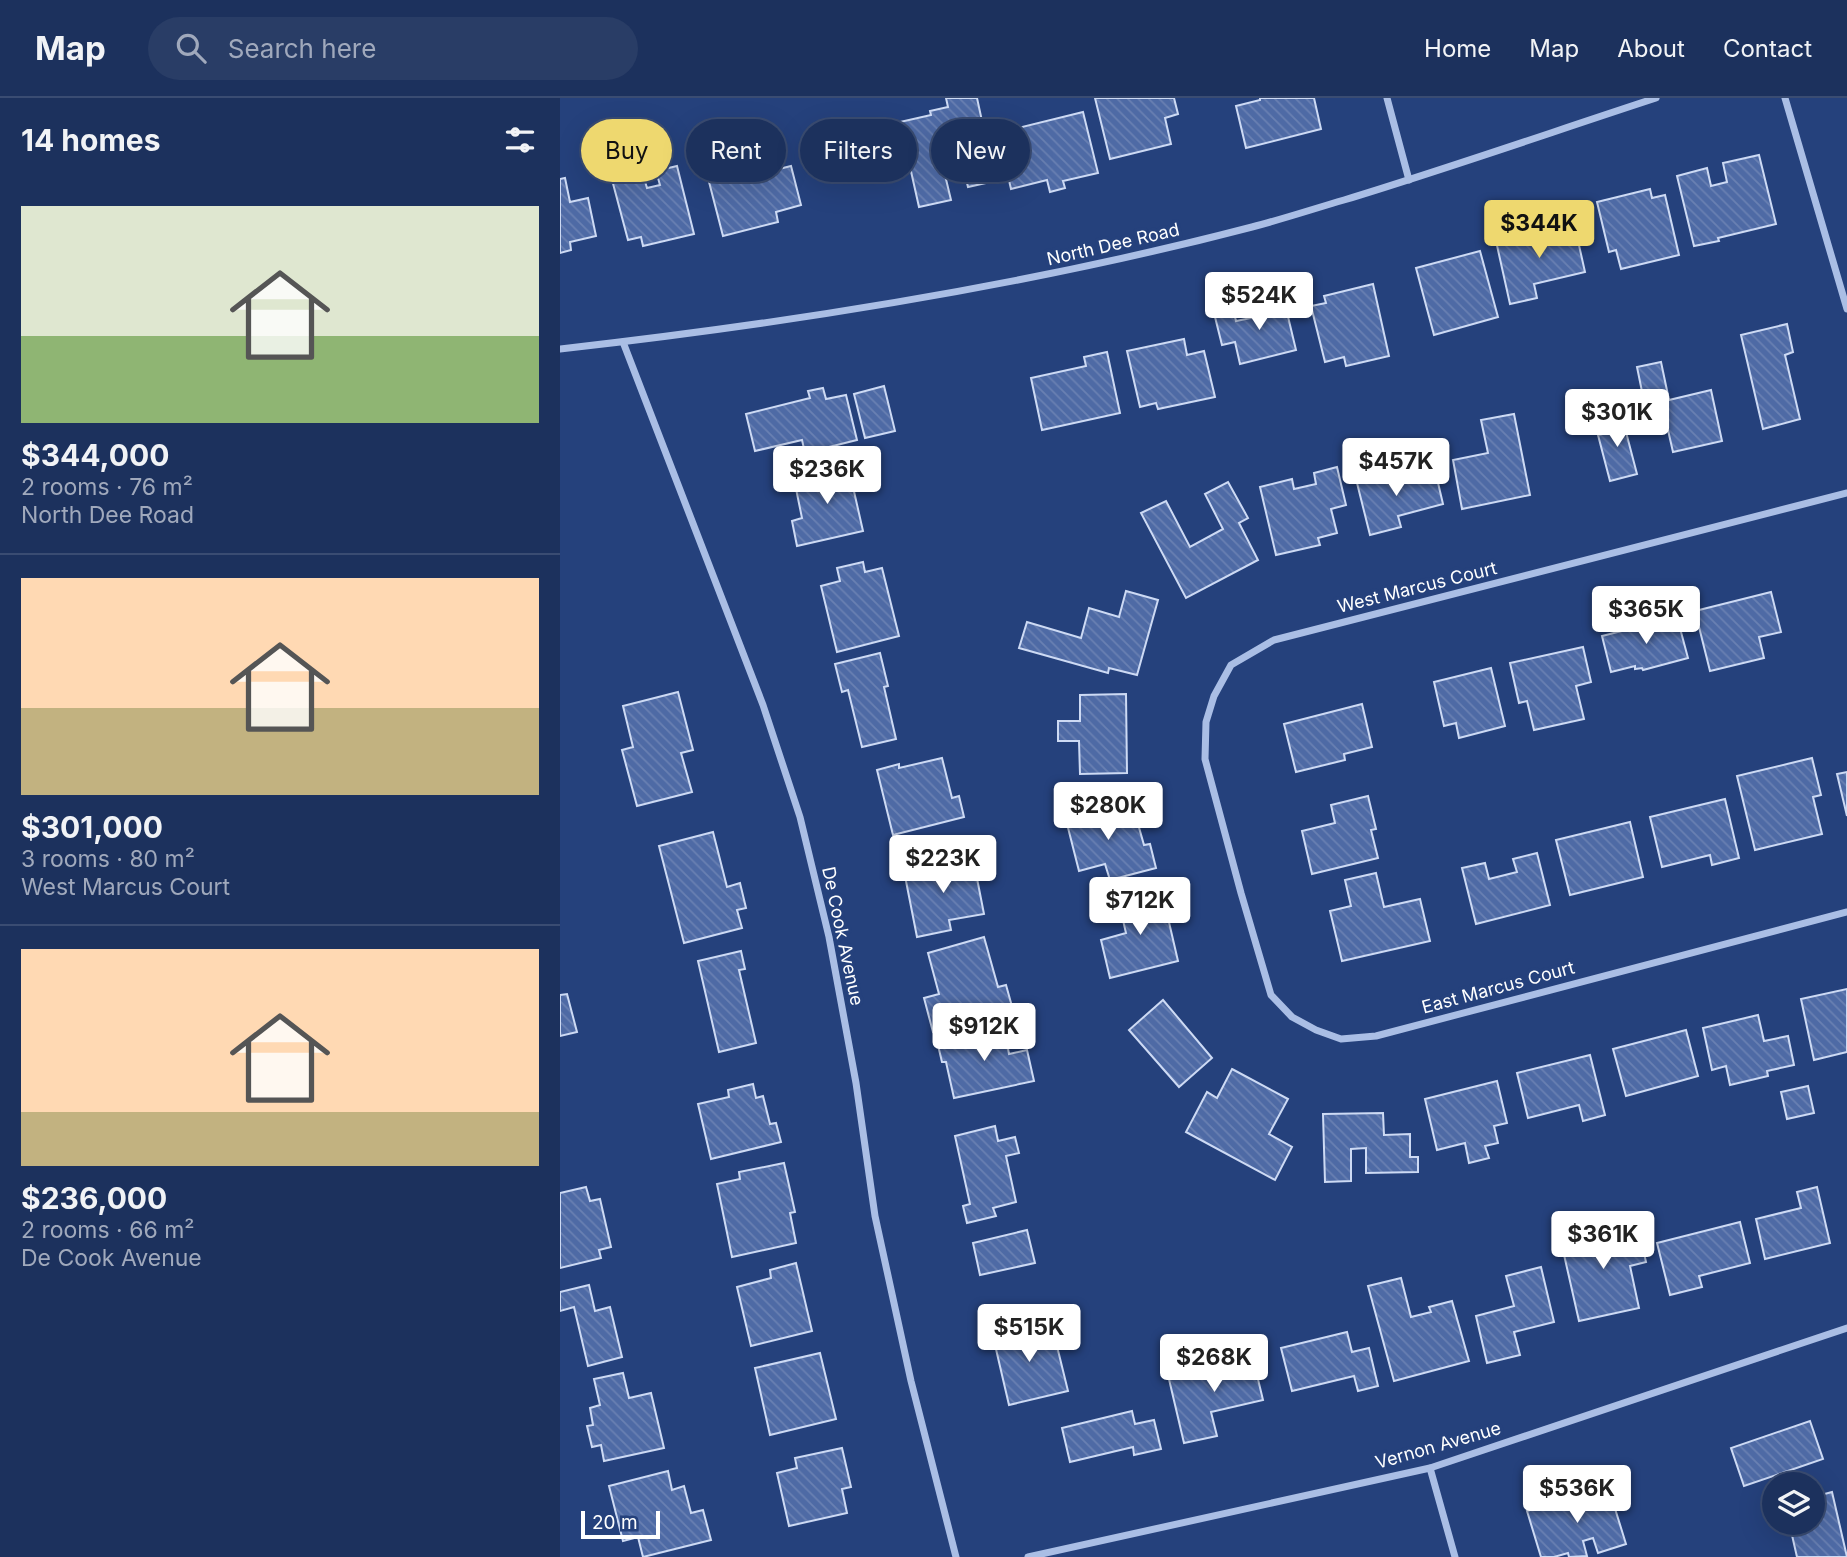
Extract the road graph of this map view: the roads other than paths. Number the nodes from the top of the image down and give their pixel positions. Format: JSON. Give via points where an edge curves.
{"nodes":[{"id":1,"x":1387,"y":98,"type":"edge"},
{"id":2,"x":1656,"y":98,"type":"edge"},
{"id":3,"x":1785,"y":98,"type":"edge"},
{"id":4,"x":1409,"y":180,"type":"junction"},
{"id":5,"x":1847,"y":309,"type":"edge"},
{"id":6,"x":623,"y":342,"type":"junction"},
{"id":7,"x":560,"y":349,"type":"edge"},
{"id":8,"x":1847,"y":492,"type":"edge"},
{"id":9,"x":1241,"y":893,"type":"joint"},
{"id":10,"x":1847,"y":912,"type":"edge"},
{"id":11,"x":1847,"y":1328,"type":"edge"},
{"id":12,"x":1430,"y":1468,"type":"junction"},
{"id":13,"x":956,"y":1557,"type":"edge"},
{"id":14,"x":1028,"y":1557,"type":"edge"},
{"id":15,"x":1455,"y":1557,"type":"edge"}],
"edges":[{"from":1,"to":4,"type":"street"},
{"from":2,"to":4,"type":"street","name":"North Dee Road"},
{"from":3,"to":5,"type":"street"},
{"from":4,"to":6,"type":"street","name":"North Dee Road","via":[[1253,227],[1054,274]]},
{"from":6,"to":7,"type":"street","name":"North Dee Road"},
{"from":6,"to":13,"type":"street","name":"De Cook Avenue","via":[[763,705],[800,817],[829,937],[878,1228]]},
{"from":8,"to":9,"type":"street","name":"West Marcus Court","via":[[1274,640],[1231,665],[1206,722],[1205,759]]},
{"from":9,"to":10,"type":"street","name":"East Marcus Court","via":[[1271,995],[1292,1017],[1341,1039],[1376,1036]]},
{"from":11,"to":12,"type":"street","name":"Vernon Avenue"},
{"from":12,"to":14,"type":"street","name":"Vernon Avenue"},
{"from":12,"to":15,"type":"street"}]}
